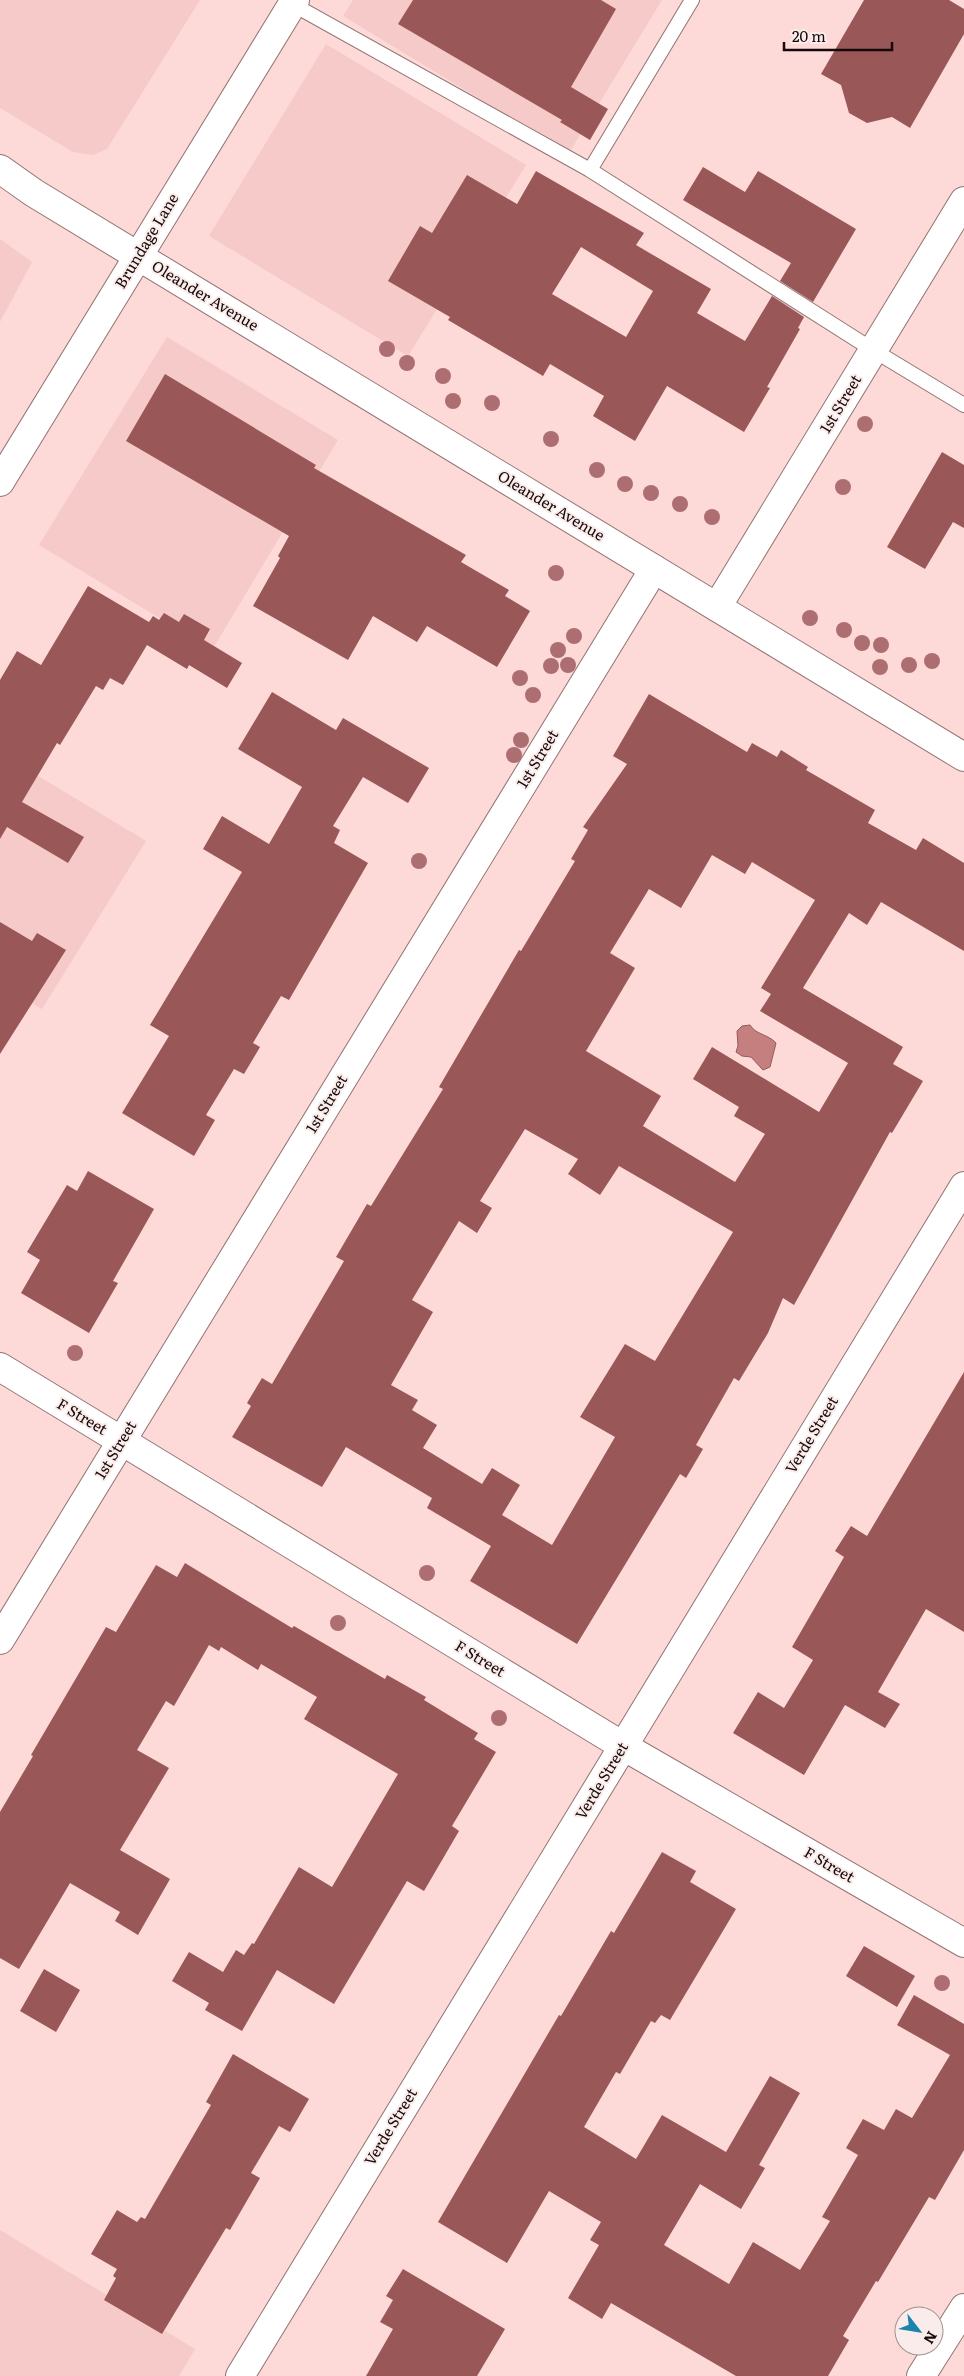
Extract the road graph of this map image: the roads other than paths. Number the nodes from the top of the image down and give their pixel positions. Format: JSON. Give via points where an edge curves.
{"nodes":[{"id":1,"x":692,"y":0,"type":"edge"},
{"id":2,"x":294,"y":2,"type":"edge"},
{"id":3,"x":0,"y":169,"type":"edge"},
{"id":4,"x":590,"y":170,"type":"junction"},
{"id":5,"x":964,"y":201,"type":"edge"},
{"id":6,"x":138,"y":256,"type":"junction"},
{"id":7,"x":873,"y":350,"type":"junction"},
{"id":8,"x":964,"y":405,"type":"edge"},
{"id":9,"x":0,"y":482,"type":"edge"},
{"id":10,"x":654,"y":569,"type":"junction"},
{"id":11,"x":717,"y":607,"type":"junction"},
{"id":12,"x":964,"y":757,"type":"edge"},
{"id":13,"x":964,"y":1186,"type":"edge"},
{"id":14,"x":0,"y":1367,"type":"edge"},
{"id":15,"x":122,"y":1441,"type":"junction"},
{"id":16,"x":0,"y":1640,"type":"edge"},
{"id":17,"x":623,"y":1746,"type":"junction"},
{"id":18,"x":964,"y":1943,"type":"edge"},
{"id":19,"x":964,"y":2308,"type":"edge"},
{"id":20,"x":240,"y":2376,"type":"edge"},
{"id":21,"x":921,"y":2376,"type":"edge"}],
"edges":[{"from":1,"to":4,"type":"lane"},
{"from":2,"to":4,"type":"lane"},
{"from":2,"to":6,"type":"street","name":"Brundage Lane"},
{"from":3,"to":6,"type":"street","name":"Oleander Avenue"},
{"from":4,"to":7,"type":"lane"},
{"from":5,"to":7,"type":"street","name":"1st Street"},
{"from":6,"to":9,"type":"street","name":"Brundage Lane"},
{"from":6,"to":10,"type":"street","name":"Oleander Avenue"},
{"from":7,"to":8,"type":"lane"},
{"from":7,"to":11,"type":"street","name":"1st Street"},
{"from":10,"to":11,"type":"street","name":"Oleander Avenue"},
{"from":10,"to":15,"type":"street","name":"1st Street"},
{"from":11,"to":12,"type":"street","name":"Oleander Avenue"},
{"from":13,"to":17,"type":"street","name":"Verde Street"},
{"from":14,"to":15,"type":"street","name":"F Street"},
{"from":15,"to":16,"type":"street","name":"1st Street"},
{"from":15,"to":17,"type":"street","name":"F Street"},
{"from":17,"to":18,"type":"street","name":"F Street"},
{"from":17,"to":20,"type":"street","name":"Verde Street"},
{"from":19,"to":21,"type":"street"}]}
